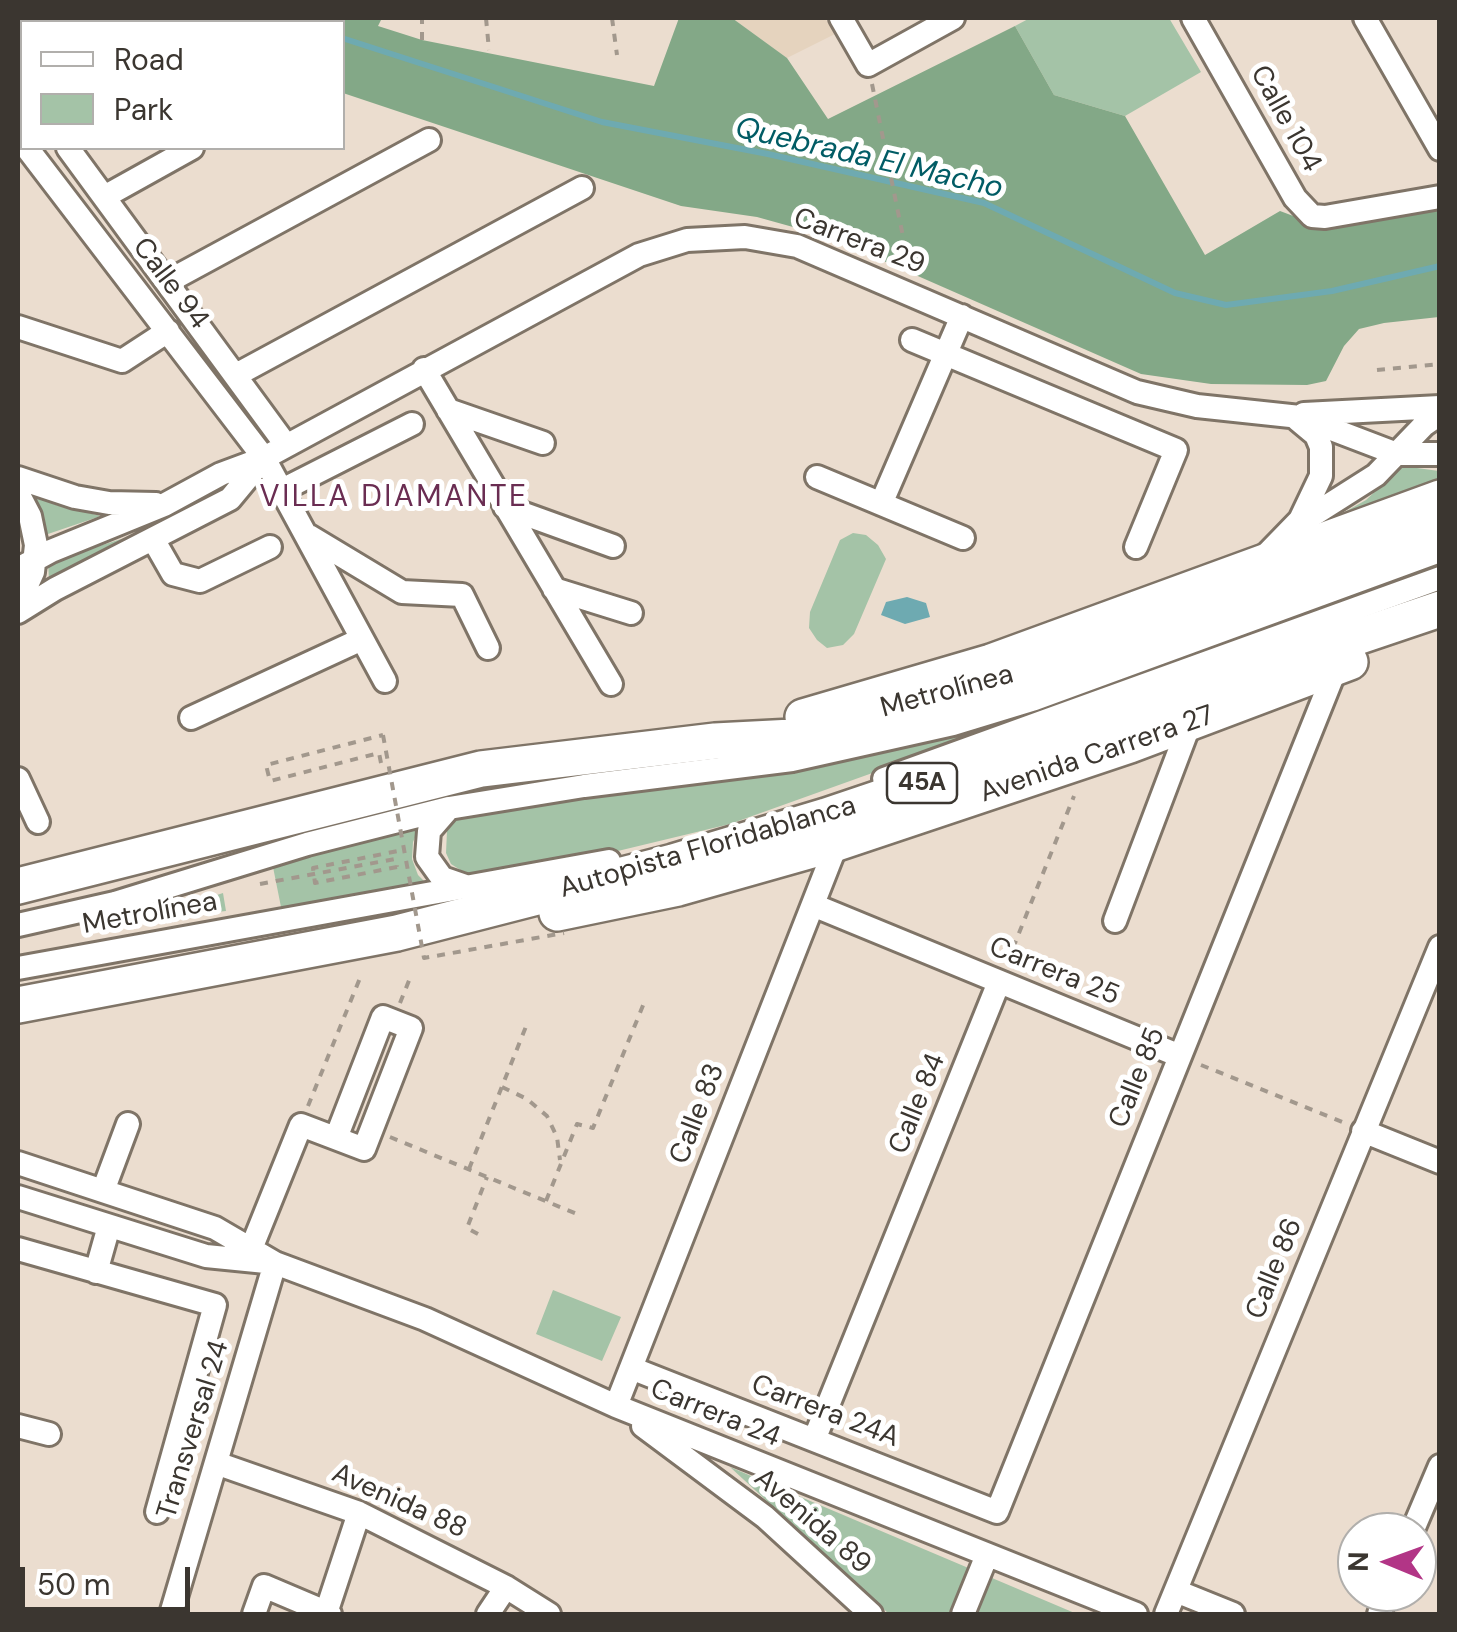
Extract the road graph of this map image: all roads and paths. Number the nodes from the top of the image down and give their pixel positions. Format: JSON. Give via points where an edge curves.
{"nodes":[{"id":1,"x":422,"y":18,"type":"edge"},
{"id":2,"x":486,"y":18,"type":"edge"},
{"id":3,"x":612,"y":18,"type":"edge"},
{"id":4,"x":841,"y":18,"type":"edge"},
{"id":5,"x":953,"y":18,"type":"edge"},
{"id":6,"x":1193,"y":18,"type":"edge"},
{"id":7,"x":1365,"y":18,"type":"edge"},
{"id":8,"x":422,"y":40,"type":"dead end"},
{"id":9,"x":489,"y":50,"type":"dead end"},
{"id":10,"x":618,"y":56,"type":"dead end"},
{"id":11,"x":874,"y":94,"type":"dead end"},
{"id":12,"x":429,"y":140,"type":"dead end"},
{"id":13,"x":29,"y":150,"type":"edge"},
{"id":14,"x":69,"y":150,"type":"edge"},
{"id":15,"x":188,"y":150,"type":"edge"},
{"id":16,"x":1440,"y":150,"type":"edge"},
{"id":17,"x":582,"y":188,"type":"dead end"},
{"id":18,"x":1440,"y":196,"type":"edge"},
{"id":19,"x":104,"y":197,"type":"junction"},
{"id":20,"x":910,"y":274,"type":"dead end"},
{"id":21,"x":167,"y":282,"type":"junction"},
{"id":22,"x":962,"y":316,"type":"junction"},
{"id":23,"x":18,"y":327,"type":"edge"},
{"id":24,"x":168,"y":331,"type":"junction"},
{"id":25,"x":912,"y":340,"type":"dead end"},
{"id":26,"x":946,"y":354,"type":"junction"},
{"id":27,"x":1440,"y":364,"type":"edge"},
{"id":28,"x":424,"y":369,"type":"junction"},
{"id":29,"x":1376,"y":370,"type":"dead end"},
{"id":30,"x":236,"y":376,"type":"junction"},
{"id":31,"x":448,"y":410,"type":"junction"},
{"id":32,"x":1440,"y":410,"type":"edge"},
{"id":33,"x":1286,"y":414,"type":"junction"},
{"id":34,"x":412,"y":424,"type":"dead end"},
{"id":35,"x":543,"y":443,"type":"dead end"},
{"id":36,"x":286,"y":445,"type":"junction"},
{"id":37,"x":1396,"y":454,"type":"junction"},
{"id":38,"x":1440,"y":454,"type":"edge"},
{"id":39,"x":264,"y":458,"type":"junction"},
{"id":40,"x":817,"y":477,"type":"dead end"},
{"id":41,"x":18,"y":478,"type":"edge"},
{"id":42,"x":282,"y":490,"type":"junction"},
{"id":43,"x":18,"y":493,"type":"edge"},
{"id":44,"x":1440,"y":498,"type":"edge"},
{"id":45,"x":164,"y":504,"type":"junction"},
{"id":46,"x":881,"y":504,"type":"junction"},
{"id":47,"x":505,"y":507,"type":"junction"},
{"id":48,"x":1293,"y":529,"type":"junction"},
{"id":49,"x":1440,"y":531,"type":"edge"},
{"id":50,"x":306,"y":534,"type":"junction"},
{"id":51,"x":964,"y":538,"type":"dead end"},
{"id":52,"x":152,"y":539,"type":"junction"},
{"id":53,"x":270,"y":546,"type":"dead end"},
{"id":54,"x":612,"y":546,"type":"dead end"},
{"id":55,"x":1136,"y":548,"type":"dead end"},
{"id":56,"x":1440,"y":551,"type":"edge"},
{"id":57,"x":26,"y":564,"type":"edge"},
{"id":58,"x":1243,"y":572,"type":"junction"},
{"id":59,"x":1440,"y":578,"type":"edge"},
{"id":60,"x":554,"y":590,"type":"junction"},
{"id":61,"x":18,"y":609,"type":"edge"},
{"id":62,"x":1440,"y":609,"type":"edge"},
{"id":63,"x":630,"y":612,"type":"dead end"},
{"id":64,"x":1440,"y":630,"type":"edge"},
{"id":65,"x":362,"y":639,"type":"junction"},
{"id":66,"x":488,"y":648,"type":"dead end"},
{"id":67,"x":1336,"y":668,"type":"junction"},
{"id":68,"x":385,"y":681,"type":"dead end"},
{"id":69,"x":611,"y":684,"type":"dead end"},
{"id":70,"x":191,"y":718,"type":"dead end"},
{"id":71,"x":1190,"y":723,"type":"junction"},
{"id":72,"x":715,"y":741,"type":"junction"},
{"id":73,"x":380,"y":763,"type":"dead end"},
{"id":74,"x":18,"y":779,"type":"edge"},
{"id":75,"x":1077,"y":790,"type":"dead end"},
{"id":76,"x":448,"y":808,"type":"junction"},
{"id":77,"x":38,"y":822,"type":"dead end"},
{"id":78,"x":837,"y":844,"type":"junction"},
{"id":79,"x":404,"y":850,"type":"junction"},
{"id":80,"x":256,"y":885,"type":"dead end"},
{"id":81,"x":18,"y":886,"type":"edge"},
{"id":82,"x":470,"y":888,"type":"junction"},
{"id":83,"x":813,"y":905,"type":"junction"},
{"id":84,"x":1115,"y":921,"type":"dead end"},
{"id":85,"x":18,"y":925,"type":"edge"},
{"id":86,"x":397,"y":932,"type":"junction"},
{"id":87,"x":564,"y":932,"type":"dead end"},
{"id":88,"x":1440,"y":946,"type":"edge"},
{"id":89,"x":18,"y":968,"type":"edge"},
{"id":90,"x":360,"y":978,"type":"dead end"},
{"id":91,"x":999,"y":982,"type":"junction"},
{"id":92,"x":644,"y":1003,"type":"dead end"},
{"id":93,"x":18,"y":1004,"type":"edge"},
{"id":94,"x":527,"y":1024,"type":"dead end"},
{"id":95,"x":1180,"y":1056,"type":"junction"},
{"id":96,"x":502,"y":1087,"type":"junction"},
{"id":97,"x":128,"y":1124,"type":"dead end"},
{"id":98,"x":301,"y":1125,"type":"junction"},
{"id":99,"x":1363,"y":1131,"type":"junction"},
{"id":100,"x":336,"y":1138,"type":"junction"},
{"id":101,"x":368,"y":1139,"type":"junction"},
{"id":102,"x":1440,"y":1162,"type":"edge"},
{"id":103,"x":18,"y":1164,"type":"edge"},
{"id":104,"x":560,"y":1165,"type":"junction"},
{"id":105,"x":468,"y":1169,"type":"junction"},
{"id":106,"x":487,"y":1177,"type":"junction"},
{"id":107,"x":103,"y":1192,"type":"junction"},
{"id":108,"x":18,"y":1197,"type":"edge"},
{"id":109,"x":546,"y":1202,"type":"junction"},
{"id":110,"x":577,"y":1214,"type":"dead end"},
{"id":111,"x":108,"y":1226,"type":"junction"},
{"id":112,"x":478,"y":1234,"type":"dead end"},
{"id":113,"x":251,"y":1249,"type":"junction"},
{"id":114,"x":18,"y":1250,"type":"edge"},
{"id":115,"x":275,"y":1263,"type":"junction"},
{"id":116,"x":96,"y":1272,"type":"junction"},
{"id":117,"x":630,"y":1368,"type":"junction"},
{"id":118,"x":616,"y":1406,"type":"junction"},
{"id":119,"x":18,"y":1426,"type":"edge"},
{"id":120,"x":49,"y":1434,"type":"dead end"},
{"id":121,"x":814,"y":1440,"type":"junction"},
{"id":122,"x":730,"y":1452,"type":"junction"},
{"id":123,"x":216,"y":1464,"type":"junction"},
{"id":124,"x":1440,"y":1466,"type":"edge"},
{"id":125,"x":716,"y":1479,"type":"junction"},
{"id":126,"x":156,"y":1512,"type":"dead end"},
{"id":127,"x":359,"y":1512,"type":"junction"},
{"id":128,"x":997,"y":1512,"type":"joint"},
{"id":129,"x":1420,"y":1512,"type":"edge"},
{"id":130,"x":987,"y":1555,"type":"junction"},
{"id":131,"x":506,"y":1587,"type":"junction"},
{"id":132,"x":1176,"y":1592,"type":"junction"},
{"id":133,"x":171,"y":1614,"type":"edge"},
{"id":134,"x":254,"y":1614,"type":"edge"},
{"id":135,"x":328,"y":1614,"type":"edge"},
{"id":136,"x":488,"y":1614,"type":"edge"},
{"id":137,"x":549,"y":1614,"type":"edge"},
{"id":138,"x":871,"y":1614,"type":"edge"},
{"id":139,"x":963,"y":1614,"type":"edge"},
{"id":140,"x":1136,"y":1614,"type":"edge"},
{"id":141,"x":1166,"y":1614,"type":"edge"},
{"id":142,"x":1233,"y":1614,"type":"edge"}],
"edges":[{"from":1,"to":8,"type":"path"},
{"from":2,"to":9,"type":"path"},
{"from":3,"to":10,"type":"path"},
{"from":4,"to":5,"type":"street","via":[[868,65]]},
{"from":6,"to":18,"type":"street","name":"Calle 104","via":[[1294,198],[1312,216]]},
{"from":7,"to":16,"type":"street"},
{"from":11,"to":20,"type":"path"},
{"from":12,"to":21,"type":"street"},
{"from":13,"to":24,"type":"street","name":"Calle 94"},
{"from":14,"to":19,"type":"street"},
{"from":15,"to":19,"type":"street"},
{"from":17,"to":30,"type":"street"},
{"from":19,"to":21,"type":"street"},
{"from":21,"to":30,"type":"street"},
{"from":22,"to":26,"type":"street"},
{"from":22,"to":28,"type":"street","name":"Carrera 29","via":[[797,246],[746,237],[688,240],[639,255]]},
{"from":22,"to":33,"type":"street","name":"Carrera 29","via":[[1137,392],[1196,406]]},
{"from":23,"to":24,"type":"street","via":[[122,362]]},
{"from":24,"to":39,"type":"street","name":"Calle 94"},
{"from":25,"to":26,"type":"street"},
{"from":26,"to":46,"type":"street"},
{"from":26,"to":55,"type":"street","via":[[1176,450]]},
{"from":27,"to":29,"type":"path"},
{"from":28,"to":31,"type":"street"},
{"from":28,"to":36,"type":"street","name":"Carrera 29"},
{"from":30,"to":36,"type":"street"},
{"from":31,"to":35,"type":"street"},
{"from":31,"to":47,"type":"street"},
{"from":32,"to":33,"type":"street"},
{"from":32,"to":37,"type":"street"},
{"from":33,"to":37,"type":"street","name":"Carrera 29"},
{"from":33,"to":48,"type":"street","via":[[1310,426],[1322,462],[1316,491]]},
{"from":34,"to":42,"type":"street"},
{"from":36,"to":39,"type":"street","name":"Carrera 29"},
{"from":37,"to":38,"type":"street","name":"Carrera 29"},
{"from":37,"to":48,"type":"street","via":[[1365,484]]},
{"from":39,"to":42,"type":"street","name":"Calle 94"},
{"from":39,"to":45,"type":"street","name":"Carrera 29"},
{"from":39,"to":52,"type":"street","name":"Carrera 29","via":[[230,499]]},
{"from":40,"to":46,"type":"street"},
{"from":41,"to":45,"type":"street","via":[[92,500]]},
{"from":42,"to":50,"type":"street","name":"Calle 94"},
{"from":43,"to":57,"type":"street","via":[[34,530]]},
{"from":44,"to":58,"type":"highway","number":"45A"},
{"from":45,"to":57,"type":"street","name":"Carrera 29"},
{"from":46,"to":51,"type":"street"},
{"from":47,"to":54,"type":"street"},
{"from":47,"to":60,"type":"street"},
{"from":48,"to":58,"type":"street"},
{"from":49,"to":72,"type":"highway","number":"45A","via":[[941,708],[837,732]]},
{"from":50,"to":65,"type":"street","name":"Calle 94"},
{"from":50,"to":66,"type":"street","via":[[402,592],[462,595]]},
{"from":52,"to":53,"type":"street","via":[[172,574],[200,582]]},
{"from":52,"to":61,"type":"street","name":"Carrera 29"},
{"from":56,"to":76,"type":"street","name":"Metrolínea","via":[[953,724],[792,760]]},
{"from":57,"to":61,"type":"street","via":[[29,584]]},
{"from":58,"to":72,"type":"highway","number":"45A","via":[[941,679]]},
{"from":59,"to":82,"type":"street","name":"Metrolínea","via":[[816,802],[635,856]]},
{"from":60,"to":63,"type":"street"},
{"from":60,"to":69,"type":"street"},
{"from":62,"to":86,"type":"highway","name":"Autopista Floridablanca","number":"45A","via":[[826,816]]},
{"from":64,"to":67,"type":"highway","name":"Avenida Carrera 27","number":"45A"},
{"from":65,"to":68,"type":"street","name":"Calle 94"},
{"from":65,"to":70,"type":"street"},
{"from":67,"to":71,"type":"highway","name":"Avenida Carrera 27","number":"45A"},
{"from":67,"to":95,"type":"street","name":"Calle 85"},
{"from":71,"to":78,"type":"highway","name":"Avenida Carrera 27","number":"45A"},
{"from":71,"to":84,"type":"street"},
{"from":72,"to":81,"type":"highway","number":"45A","via":[[460,773]]},
{"from":73,"to":79,"type":"path","bridge":true,"via":[[378,753],[270,781],[266,766],[383,735]]},
{"from":74,"to":77,"type":"street"},
{"from":75,"to":91,"type":"path"},
{"from":76,"to":82,"type":"street","via":[[429,831],[428,857],[442,878]]},
{"from":76,"to":85,"type":"street","name":"Metrolínea"},
{"from":78,"to":83,"type":"street","name":"Calle 83"},
{"from":78,"to":86,"type":"highway","name":"Avenida Carrera 27","number":"45A","via":[[621,902]]},
{"from":79,"to":80,"type":"path","bridge":true,"via":[[312,868],[315,883],[397,866],[396,859],[361,866],[326,872],[308,875]]},
{"from":79,"to":87,"type":"path","bridge":true,"via":[[424,958]]},
{"from":82,"to":89,"type":"street","name":"Metrolínea"},
{"from":83,"to":91,"type":"street","name":"Carrera 25"},
{"from":83,"to":117,"type":"street","name":"Calle 83"},
{"from":86,"to":93,"type":"highway","name":"Autopista Floridablanca","number":"45A"},
{"from":88,"to":99,"type":"street","name":"Calle 86"},
{"from":90,"to":98,"type":"path"},
{"from":91,"to":95,"type":"street","name":"Carrera 25"},
{"from":91,"to":121,"type":"street","name":"Calle 84"},
{"from":92,"to":104,"type":"path","via":[[594,1128],[576,1124]]},
{"from":94,"to":96,"type":"path"},
{"from":95,"to":99,"type":"path"},
{"from":95,"to":128,"type":"street","name":"Calle 85"},
{"from":96,"to":104,"type":"path","via":[[547,1116]]},
{"from":96,"to":105,"type":"path"},
{"from":97,"to":107,"type":"street"},
{"from":98,"to":100,"type":"street"},
{"from":98,"to":113,"type":"street"},
{"from":99,"to":102,"type":"street"},
{"from":99,"to":132,"type":"street","name":"Calle 86"},
{"from":100,"to":101,"type":"street"},
{"from":100,"to":101,"type":"street","via":[[383,1017],[411,1028]]},
{"from":101,"to":105,"type":"path"},
{"from":103,"to":107,"type":"street","name":"Carrera 24"},
{"from":104,"to":109,"type":"path"},
{"from":105,"to":106,"type":"path"},
{"from":106,"to":109,"type":"path"},
{"from":106,"to":112,"type":"path","via":[[467,1228]]},
{"from":107,"to":113,"type":"street","name":"Carrera 24","via":[[215,1228]]},
{"from":108,"to":111,"type":"street","name":"Carrera 24"},
{"from":109,"to":110,"type":"path"},
{"from":111,"to":115,"type":"street","name":"Carrera 24","via":[[206,1256]]},
{"from":111,"to":116,"type":"street"},
{"from":113,"to":115,"type":"street","name":"Carrera 24"},
{"from":114,"to":116,"type":"street"},
{"from":115,"to":118,"type":"street","name":"Carrera 24","via":[[426,1319]]},
{"from":115,"to":123,"type":"street","name":"Transversal 24"},
{"from":116,"to":126,"type":"street","via":[[215,1305]]},
{"from":117,"to":118,"type":"street","name":"Calle 83"},
{"from":117,"to":121,"type":"street","name":"Carrera 24A"},
{"from":118,"to":122,"type":"street","name":"Carrera 24"},
{"from":118,"to":125,"type":"street","name":"Avenida 89"},
{"from":119,"to":120,"type":"street"},
{"from":121,"to":128,"type":"street","name":"Carrera 24A"},
{"from":122,"to":125,"type":"street","via":[[714,1461]]},
{"from":122,"to":130,"type":"street","name":"Carrera 24"},
{"from":123,"to":127,"type":"street","name":"Avenida 88"},
{"from":123,"to":133,"type":"street","name":"Transversal 24"},
{"from":124,"to":129,"type":"street"},
{"from":125,"to":138,"type":"street","name":"Avenida 89"},
{"from":127,"to":131,"type":"street","name":"Avenida 88"},
{"from":127,"to":135,"type":"street"},
{"from":130,"to":139,"type":"street"},
{"from":130,"to":140,"type":"street","name":"Carrera 24"},
{"from":131,"to":136,"type":"street"},
{"from":131,"to":137,"type":"street","name":"Avenida 88"},
{"from":132,"to":141,"type":"street","name":"Calle 86"},
{"from":132,"to":142,"type":"street"},
{"from":134,"to":135,"type":"street","via":[[264,1586]]}]}
